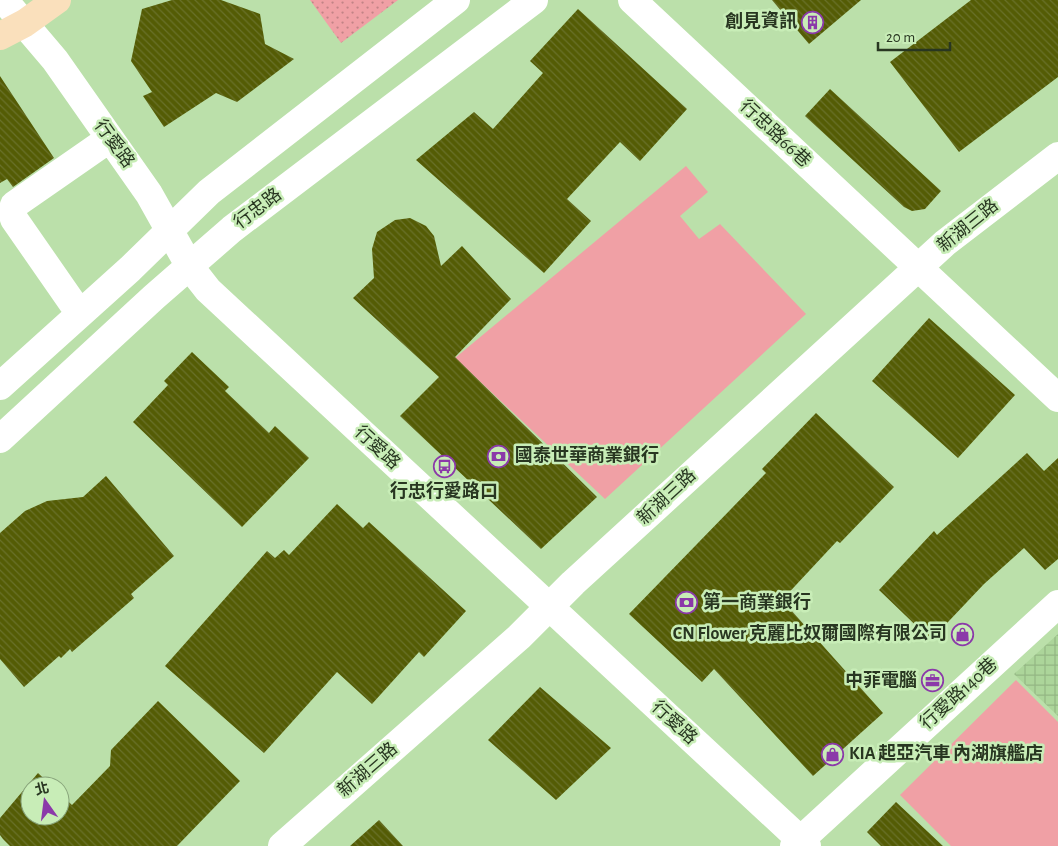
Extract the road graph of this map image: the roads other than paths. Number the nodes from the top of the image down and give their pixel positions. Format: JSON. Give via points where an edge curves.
{"nodes":[{"id":1,"x":4,"y":0,"type":"edge"},
{"id":2,"x":57,"y":0,"type":"edge"},
{"id":3,"x":456,"y":0,"type":"edge"},
{"id":4,"x":534,"y":0,"type":"edge"},
{"id":5,"x":632,"y":0,"type":"edge"},
{"id":6,"x":25,"y":23,"type":"junction"},
{"id":7,"x":0,"y":36,"type":"edge"},
{"id":8,"x":109,"y":139,"type":"junction"},
{"id":9,"x":1058,"y":156,"type":"edge"},
{"id":10,"x":169,"y":231,"type":"junction"},
{"id":11,"x":190,"y":267,"type":"junction"},
{"id":12,"x":918,"y":268,"type":"junction"},
{"id":13,"x":80,"y":314,"type":"junction"},
{"id":14,"x":1,"y":382,"type":"edge"},
{"id":15,"x":1058,"y":398,"type":"edge"},
{"id":16,"x":0,"y":439,"type":"edge"},
{"id":17,"x":1058,"y":604,"type":"edge"},
{"id":18,"x":548,"y":607,"type":"junction"},
{"id":19,"x":801,"y":844,"type":"edge"},
{"id":20,"x":282,"y":846,"type":"edge"}],
"edges":[{"from":1,"to":6,"type":"street","name":"行愛路"},
{"from":2,"to":6,"type":"main road"},
{"from":3,"to":10,"type":"street","via":[[209,192]]},
{"from":4,"to":11,"type":"street","name":"行忠路","via":[[232,229]]},
{"from":5,"to":12,"type":"street","name":"行忠路66巷"},
{"from":6,"to":7,"type":"main road"},
{"from":6,"to":8,"type":"street","name":"行愛路","via":[[55,60]]},
{"from":8,"to":10,"type":"street","name":"行愛路","via":[[149,194]]},
{"from":8,"to":13,"type":"street","via":[[14,205],[12,212]]},
{"from":9,"to":12,"type":"street","name":"新湖三路","via":[[945,243]]},
{"from":10,"to":11,"type":"street","name":"行愛路"},
{"from":10,"to":13,"type":"street"},
{"from":11,"to":16,"type":"street","name":"行忠路"},
{"from":11,"to":18,"type":"street","name":"行愛路","via":[[208,290]]},
{"from":12,"to":15,"type":"street","name":"行忠路66巷"},
{"from":12,"to":18,"type":"street","name":"新湖三路"},
{"from":13,"to":14,"type":"street"},
{"from":17,"to":19,"type":"street","name":"行愛路140巷"},
{"from":18,"to":19,"type":"street","name":"行愛路"},
{"from":18,"to":20,"type":"street","name":"新湖三路","via":[[519,638]]}]}
